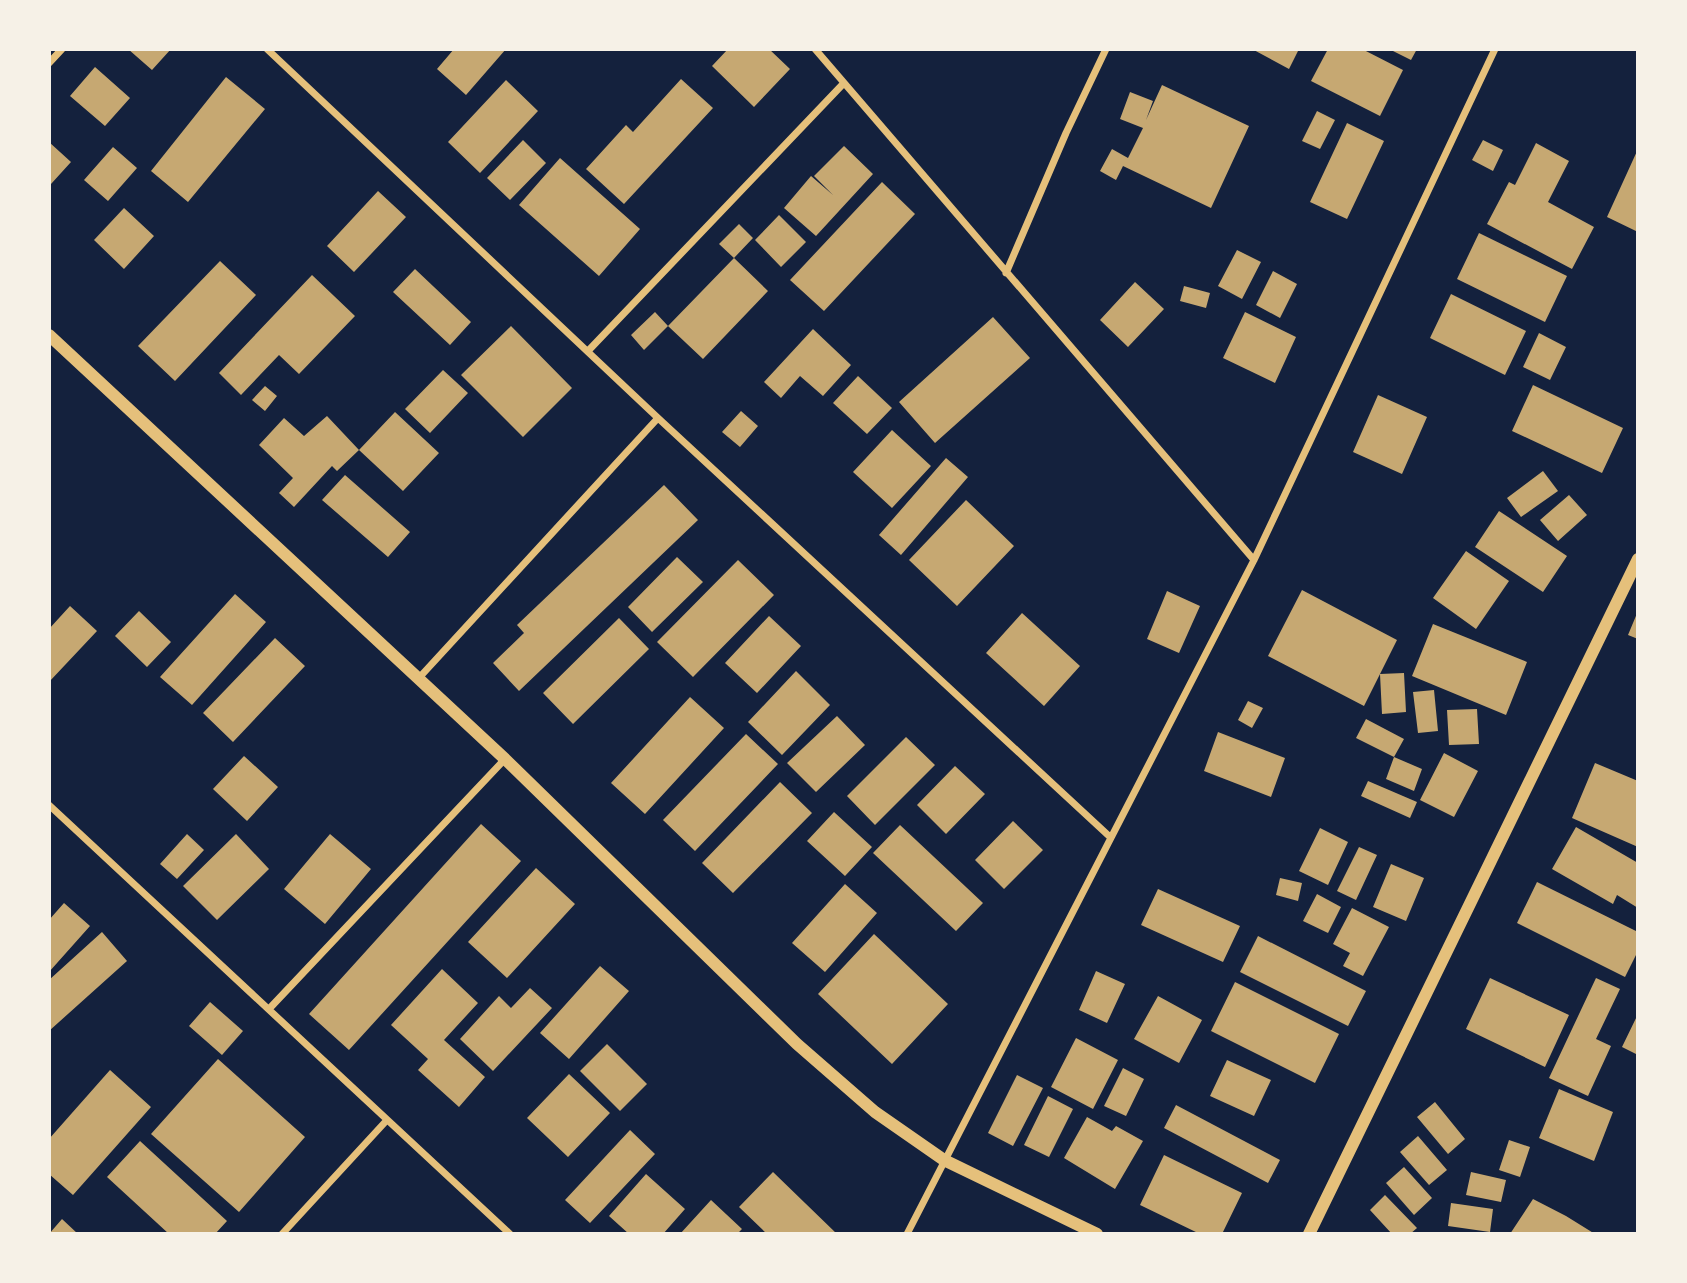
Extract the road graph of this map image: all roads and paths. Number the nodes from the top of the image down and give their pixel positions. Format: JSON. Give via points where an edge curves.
{"nodes":[{"id":1,"x":62,"y":49,"type":"edge"},
{"id":2,"x":267,"y":49,"type":"edge"},
{"id":3,"x":815,"y":49,"type":"edge"},
{"id":4,"x":1106,"y":49,"type":"edge"},
{"id":5,"x":1495,"y":49,"type":"edge"},
{"id":6,"x":49,"y":63,"type":"edge"},
{"id":7,"x":843,"y":84,"type":"junction"},
{"id":8,"x":1006,"y":273,"type":"junction"},
{"id":9,"x":49,"y":335,"type":"edge"},
{"id":10,"x":589,"y":351,"type":"junction"},
{"id":11,"x":658,"y":418,"type":"junction"},
{"id":12,"x":1638,"y":559,"type":"edge"},
{"id":13,"x":1254,"y":560,"type":"junction"},
{"id":14,"x":418,"y":679,"type":"junction"},
{"id":15,"x":505,"y":759,"type":"junction"},
{"id":16,"x":49,"y":805,"type":"edge"},
{"id":17,"x":1109,"y":836,"type":"junction"},
{"id":18,"x":269,"y":1009,"type":"junction"},
{"id":19,"x":387,"y":1120,"type":"junction"},
{"id":20,"x":944,"y":1160,"type":"junction"},
{"id":21,"x":282,"y":1234,"type":"edge"},
{"id":22,"x":510,"y":1234,"type":"edge"},
{"id":23,"x":907,"y":1234,"type":"edge"},
{"id":24,"x":1097,"y":1234,"type":"edge"},
{"id":25,"x":1308,"y":1234,"type":"edge"}],
"edges":[{"from":1,"to":6,"type":"street"},
{"from":2,"to":10,"type":"street"},
{"from":3,"to":7,"type":"street"},
{"from":4,"to":8,"type":"street"},
{"from":5,"to":13,"type":"street"},
{"from":7,"to":8,"type":"street"},
{"from":7,"to":10,"type":"street"},
{"from":8,"to":13,"type":"street"},
{"from":9,"to":14,"type":"street"},
{"from":10,"to":11,"type":"street"},
{"from":11,"to":14,"type":"street"},
{"from":11,"to":17,"type":"street"},
{"from":12,"to":25,"type":"street"},
{"from":13,"to":17,"type":"street"},
{"from":14,"to":15,"type":"street"},
{"from":15,"to":18,"type":"street"},
{"from":15,"to":20,"type":"street","via":[[797,1044],[875,1112]]},
{"from":16,"to":18,"type":"street"},
{"from":17,"to":20,"type":"street"},
{"from":18,"to":19,"type":"street"},
{"from":19,"to":21,"type":"street"},
{"from":19,"to":22,"type":"street"},
{"from":20,"to":23,"type":"street"},
{"from":20,"to":24,"type":"street"}]}
